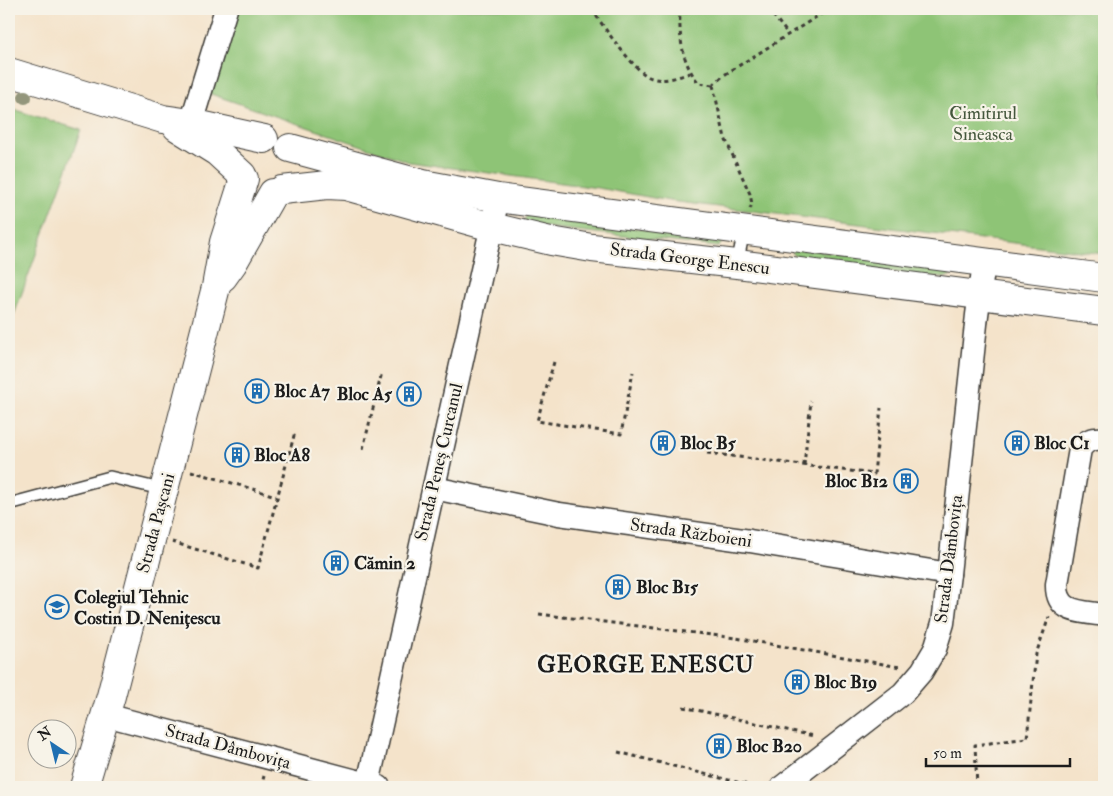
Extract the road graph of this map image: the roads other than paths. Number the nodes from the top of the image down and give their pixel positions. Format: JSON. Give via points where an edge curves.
{"nodes":[{"id":1,"x":226,"y":9,"type":"edge"},
{"id":2,"x":9,"y":72,"type":"edge"},
{"id":3,"x":163,"y":119,"type":"junction"},
{"id":4,"x":191,"y":123,"type":"junction"},
{"id":5,"x":264,"y":139,"type":"junction"},
{"id":6,"x":290,"y":148,"type":"junction"},
{"id":7,"x":243,"y":177,"type":"junction"},
{"id":8,"x":278,"y":191,"type":"junction"},
{"id":9,"x":498,"y":198,"type":"junction"},
{"id":10,"x":492,"y":228,"type":"junction"},
{"id":11,"x":744,"y":231,"type":"junction"},
{"id":12,"x":984,"y":263,"type":"junction"},
{"id":13,"x":737,"y":264,"type":"junction"},
{"id":14,"x":1104,"y":278,"type":"edge"},
{"id":15,"x":216,"y":287,"type":"junction"},
{"id":16,"x":980,"y":295,"type":"junction"},
{"id":17,"x":1104,"y":312,"type":"edge"},
{"id":18,"x":1104,"y":439,"type":"edge"},
{"id":19,"x":168,"y":478,"type":"junction"},
{"id":20,"x":434,"y":488,"type":"junction"},
{"id":21,"x":9,"y":504,"type":"edge"},
{"id":22,"x":950,"y":574,"type":"junction"},
{"id":23,"x":1104,"y":615,"type":"edge"},
{"id":24,"x":106,"y":715,"type":"junction"},
{"id":25,"x":373,"y":786,"type":"edge"},
{"id":26,"x":84,"y":787,"type":"edge"},
{"id":27,"x":782,"y":787,"type":"edge"}],
"edges":[{"from":1,"to":4,"type":"street"},
{"from":2,"to":3,"type":"street"},
{"from":3,"to":4,"type":"street"},
{"from":3,"to":7,"type":"street","via":[[217,152]]},
{"from":4,"to":5,"type":"street"},
{"from":5,"to":6,"type":"street","via":[[282,142]]},
{"from":5,"to":7,"type":"street","via":[[247,148],[242,156]]},
{"from":6,"to":8,"type":"street","via":[[296,166],[294,175],[289,184]]},
{"from":6,"to":9,"type":"street","name":"Strada George Enescu","via":[[422,184]]},
{"from":7,"to":8,"type":"street","via":[[254,190],[263,193]]},
{"from":7,"to":15,"type":"street","name":"Strada Pașcani","via":[[224,242]]},
{"from":8,"to":10,"type":"street","name":"Strada George Enescu","via":[[346,186]]},
{"from":8,"to":15,"type":"street","name":"Strada Pașcani"},
{"from":9,"to":10,"type":"street","name":"Strada Peneș Curcanul"},
{"from":9,"to":11,"type":"street","name":"Strada George Enescu"},
{"from":10,"to":13,"type":"street","name":"Strada George Enescu","via":[[592,248]]},
{"from":10,"to":20,"type":"street","name":"Strada Peneș Curcanul"},
{"from":11,"to":12,"type":"street","name":"Strada George Enescu"},
{"from":11,"to":13,"type":"lane"},
{"from":12,"to":14,"type":"street","name":"Strada George Enescu"},
{"from":12,"to":16,"type":"street","name":"Strada Dâmbovița"},
{"from":13,"to":16,"type":"street","name":"Strada George Enescu"},
{"from":15,"to":19,"type":"street","name":"Strada Pașcani"},
{"from":16,"to":17,"type":"street","name":"Strada George Enescu"},
{"from":16,"to":22,"type":"street","name":"Strada Dâmbovița"},
{"from":18,"to":23,"type":"street","via":[[1092,439],[1080,449],[1056,595],[1063,605],[1077,611]]},
{"from":19,"to":21,"type":"lane","via":[[110,477]]},
{"from":19,"to":24,"type":"street","name":"Strada Pașcani"},
{"from":20,"to":22,"type":"street","name":"Strada Războieni","via":[[559,514]]},
{"from":20,"to":25,"type":"street","name":"Strada Peneș Curcanul"},
{"from":22,"to":27,"type":"street","name":"Strada Dâmbovița","via":[[943,623],[935,649],[922,671],[903,692]]},
{"from":24,"to":25,"type":"street","name":"Strada Dâmbovița"},
{"from":24,"to":26,"type":"street","name":"Strada Pașcani"}]}
